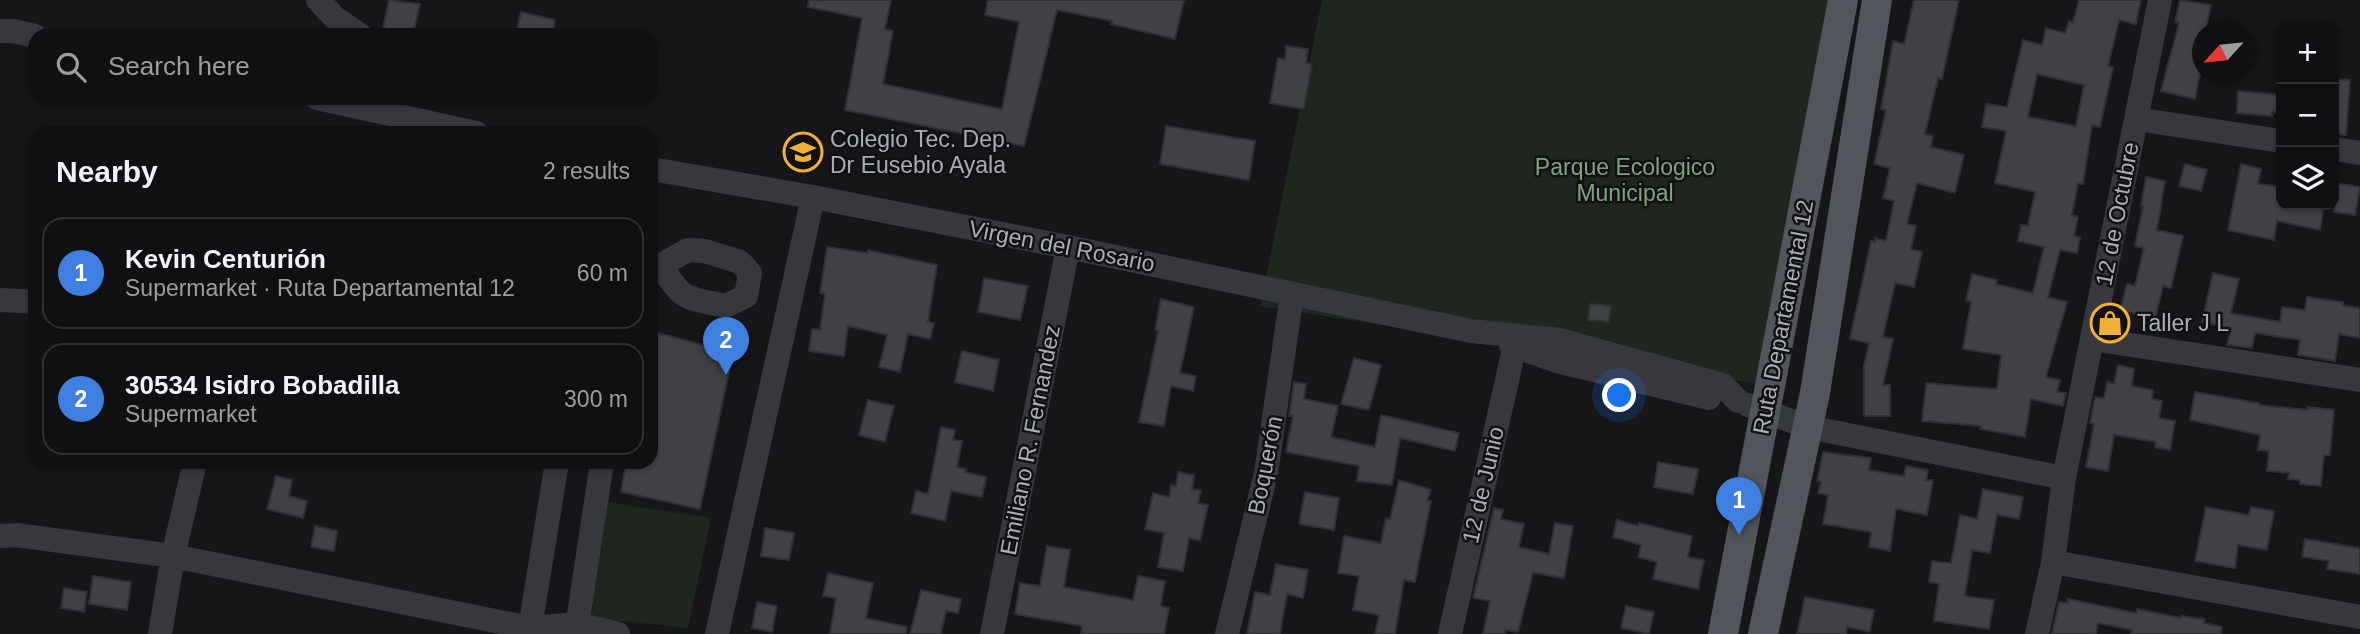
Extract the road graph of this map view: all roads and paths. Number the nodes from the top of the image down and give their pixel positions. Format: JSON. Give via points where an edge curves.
{"nodes":[{"id":1,"x":318,"y":0,"type":"edge"},
{"id":2,"x":1843,"y":0,"type":"edge"},
{"id":3,"x":1877,"y":0,"type":"edge"},
{"id":4,"x":2160,"y":0,"type":"edge"},
{"id":5,"x":350,"y":28,"type":"edge"},
{"id":6,"x":0,"y":31,"type":"edge"},
{"id":7,"x":28,"y":34,"type":"edge"},
{"id":8,"x":374,"y":105,"type":"edge"},
{"id":9,"x":2136,"y":119,"type":"junction"},
{"id":10,"x":451,"y":126,"type":"edge"},
{"id":11,"x":2276,"y":140,"type":"edge"},
{"id":12,"x":2339,"y":150,"type":"edge"},
{"id":13,"x":2360,"y":153,"type":"edge"},
{"id":14,"x":658,"y":170,"type":"edge"},
{"id":15,"x":814,"y":197,"type":"junction"},
{"id":16,"x":1068,"y":247,"type":"junction"},
{"id":17,"x":1292,"y":294,"type":"junction"},
{"id":18,"x":0,"y":300,"type":"edge"},
{"id":19,"x":28,"y":302,"type":"edge"},
{"id":20,"x":2092,"y":338,"type":"junction"},
{"id":21,"x":1516,"y":341,"type":"junction"},
{"id":22,"x":2360,"y":380,"type":"edge"},
{"id":23,"x":1766,"y":412,"type":"junction"},
{"id":24,"x":1808,"y":427,"type":"junction"},
{"id":25,"x":193,"y":469,"type":"edge"},
{"id":26,"x":556,"y":469,"type":"edge"},
{"id":27,"x":601,"y":469,"type":"edge"},
{"id":28,"x":2064,"y":478,"type":"junction"},
{"id":29,"x":0,"y":536,"type":"edge"},
{"id":30,"x":173,"y":556,"type":"junction"},
{"id":31,"x":2053,"y":562,"type":"junction"},
{"id":32,"x":2360,"y":617,"type":"edge"},
{"id":33,"x":576,"y":629,"type":"edge"},
{"id":34,"x":529,"y":631,"type":"edge"},
{"id":35,"x":160,"y":634,"type":"edge"},
{"id":36,"x":618,"y":634,"type":"edge"},
{"id":37,"x":718,"y":634,"type":"edge"},
{"id":38,"x":992,"y":634,"type":"edge"},
{"id":39,"x":1227,"y":634,"type":"edge"},
{"id":40,"x":1450,"y":634,"type":"edge"},
{"id":41,"x":1723,"y":634,"type":"edge"},
{"id":42,"x":1763,"y":634,"type":"edge"},
{"id":43,"x":2037,"y":634,"type":"edge"}],
"edges":[{"from":1,"to":5,"type":"street"},
{"from":2,"to":23,"type":"main road","name":"Ruta Departamental 12"},
{"from":3,"to":24,"type":"main road","name":"Ruta Departamental 12"},
{"from":4,"to":9,"type":"street","name":"12 de Octubre"},
{"from":6,"to":7,"type":"street"},
{"from":8,"to":10,"type":"street"},
{"from":9,"to":11,"type":"street"},
{"from":9,"to":20,"type":"street","name":"12 de Octubre"},
{"from":12,"to":13,"type":"street"},
{"from":14,"to":15,"type":"street","name":"Virgen del Rosario"},
{"from":15,"to":16,"type":"street","name":"Virgen del Rosario"},
{"from":15,"to":37,"type":"street"},
{"from":16,"to":17,"type":"street","name":"Virgen del Rosario"},
{"from":16,"to":38,"type":"street","name":"Emiliano R. Fernandez"},
{"from":17,"to":21,"type":"street","name":"Virgen del Rosario"},
{"from":17,"to":39,"type":"street","name":"Boquerón","via":[[1266,473]]},
{"from":18,"to":19,"type":"street"},
{"from":20,"to":22,"type":"street"},
{"from":20,"to":28,"type":"street","name":"12 de Octubre"},
{"from":21,"to":23,"type":"street","name":"Virgen del Rosario","via":[[1570,365],[1738,401]]},
{"from":21,"to":40,"type":"street","name":"12 de Junio"},
{"from":23,"to":24,"type":"street","name":"Virgen del Rosario"},
{"from":23,"to":41,"type":"main road","name":"Ruta Departamental 12"},
{"from":24,"to":28,"type":"street","name":"Virgen del Rosario"},
{"from":24,"to":42,"type":"main road","name":"Ruta Departamental 12"},
{"from":25,"to":30,"type":"street"},
{"from":26,"to":34,"type":"street"},
{"from":27,"to":33,"type":"street"},
{"from":28,"to":31,"type":"street","name":"12 de Octubre"},
{"from":29,"to":30,"type":"street"},
{"from":30,"to":34,"type":"street"},
{"from":30,"to":35,"type":"street"},
{"from":31,"to":32,"type":"street"},
{"from":31,"to":43,"type":"street","name":"12 de Octubre"},
{"from":33,"to":34,"type":"street"},
{"from":33,"to":36,"type":"street"}]}
